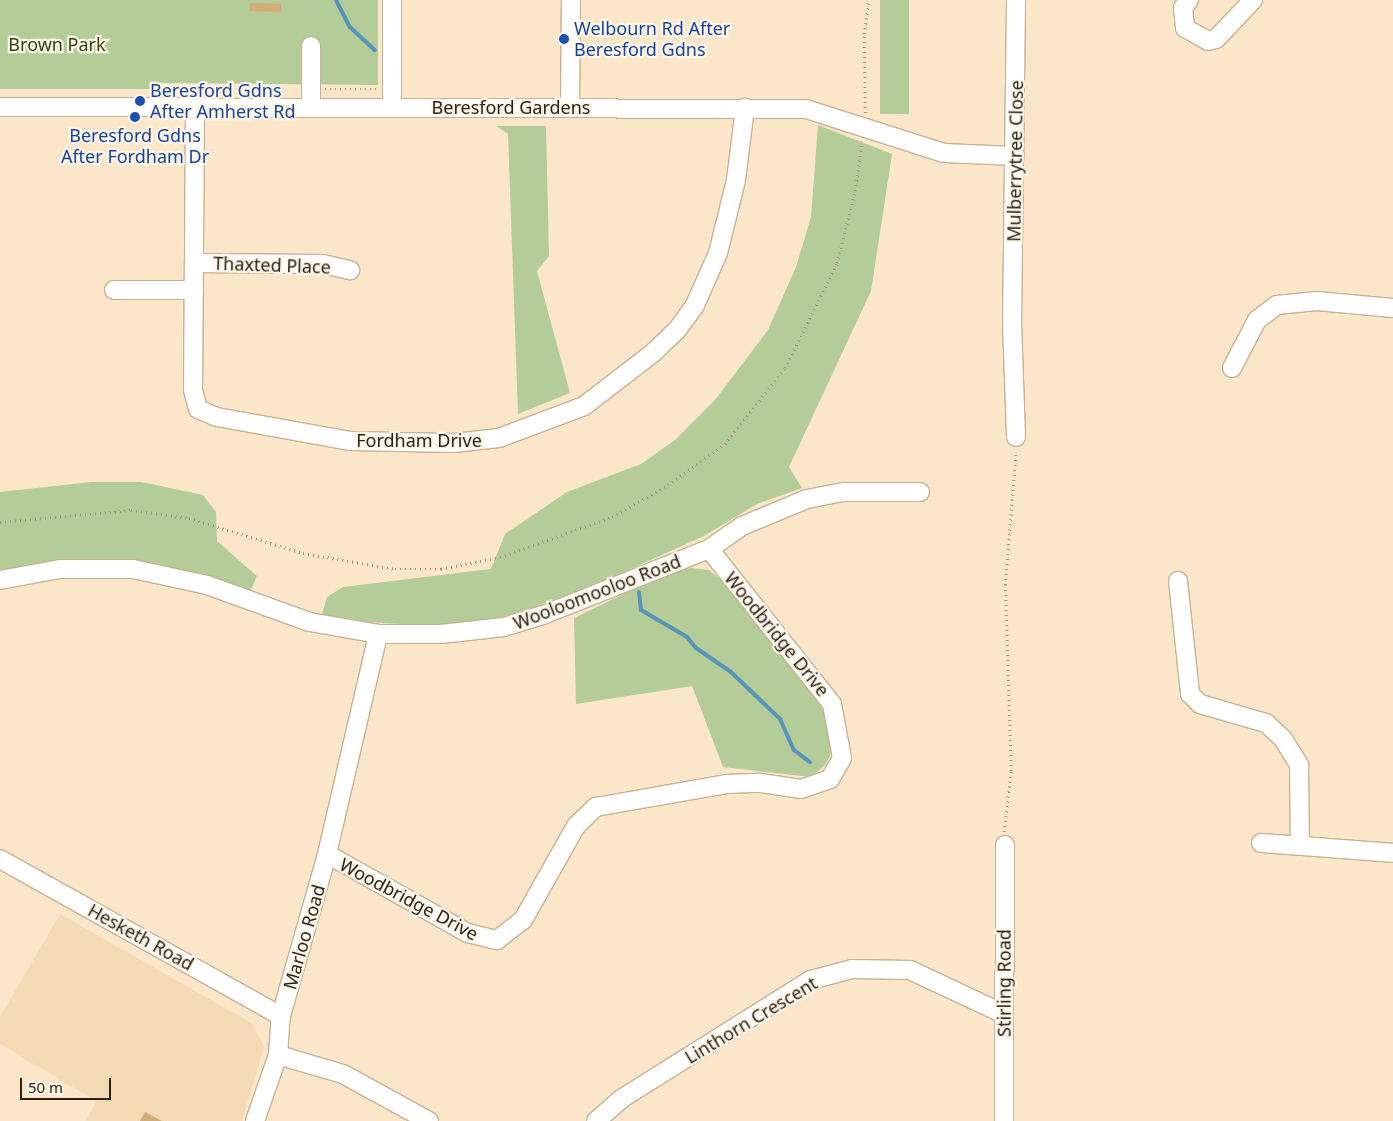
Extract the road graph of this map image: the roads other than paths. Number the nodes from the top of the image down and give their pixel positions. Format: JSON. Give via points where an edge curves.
{"nodes":[{"id":1,"x":392,"y":0,"type":"edge"},
{"id":2,"x":570,"y":0,"type":"edge"},
{"id":3,"x":1016,"y":0,"type":"edge"},
{"id":4,"x":1189,"y":0,"type":"edge"},
{"id":5,"x":1253,"y":0,"type":"edge"},
{"id":6,"x":311,"y":46,"type":"dead end"},
{"id":7,"x":0,"y":107,"type":"edge"},
{"id":8,"x":570,"y":107,"type":"junction"},
{"id":9,"x":195,"y":108,"type":"junction"},
{"id":10,"x":311,"y":108,"type":"junction"},
{"id":11,"x":392,"y":108,"type":"junction"},
{"id":12,"x":745,"y":108,"type":"junction"},
{"id":13,"x":1015,"y":156,"type":"junction"},
{"id":14,"x":194,"y":263,"type":"junction"},
{"id":15,"x":350,"y":270,"type":"dead end"},
{"id":16,"x":114,"y":290,"type":"dead end"},
{"id":17,"x":194,"y":290,"type":"junction"},
{"id":18,"x":1393,"y":308,"type":"edge"},
{"id":19,"x":1232,"y":368,"type":"dead end"},
{"id":20,"x":1016,"y":438,"type":"road end"},
{"id":21,"x":920,"y":492,"type":"dead end"},
{"id":22,"x":709,"y":549,"type":"junction"},
{"id":23,"x":0,"y":580,"type":"edge"},
{"id":24,"x":1178,"y":582,"type":"dead end"},
{"id":25,"x":378,"y":634,"type":"junction"},
{"id":26,"x":1262,"y":843,"type":"dead end"},
{"id":27,"x":1300,"y":844,"type":"junction"},
{"id":28,"x":1005,"y":845,"type":"road end"},
{"id":29,"x":1393,"y":853,"type":"edge"},
{"id":30,"x":327,"y":854,"type":"junction"},
{"id":31,"x":0,"y":859,"type":"edge"},
{"id":32,"x":1004,"y":1014,"type":"junction"},
{"id":33,"x":281,"y":1016,"type":"junction"},
{"id":34,"x":278,"y":1055,"type":"junction"},
{"id":35,"x":255,"y":1121,"type":"edge"},
{"id":36,"x":429,"y":1121,"type":"edge"},
{"id":37,"x":596,"y":1121,"type":"edge"},
{"id":38,"x":1004,"y":1121,"type":"edge"}],
"edges":[{"from":1,"to":11,"type":"street"},
{"from":2,"to":8,"type":"street"},
{"from":3,"to":13,"type":"street","name":"Mulberrytree Close"},
{"from":4,"to":5,"type":"street","via":[[1183,8],[1185,28],[1208,41],[1216,39]]},
{"from":6,"to":10,"type":"street"},
{"from":7,"to":9,"type":"street","name":"Beresford Gardens"},
{"from":8,"to":11,"type":"street","name":"Beresford Gardens"},
{"from":8,"to":12,"type":"street","name":"Beresford Gardens"},
{"from":9,"to":10,"type":"street","name":"Beresford Gardens"},
{"from":9,"to":14,"type":"street","name":"Fordham Drive"},
{"from":10,"to":11,"type":"street","name":"Beresford Gardens"},
{"from":12,"to":13,"type":"street","name":"Beresford Gardens","via":[[826,112],[926,149],[962,156]]},
{"from":12,"to":17,"type":"street","name":"Fordham Drive","via":[[736,180],[718,253],[686,318],[654,352],[584,406],[499,438],[454,443],[351,441],[207,414],[198,409],[194,399]]},
{"from":13,"to":20,"type":"street","name":"Mulberrytree Close","via":[[1012,322]]},
{"from":14,"to":15,"type":"street","name":"Thaxted Place","via":[[322,264]]},
{"from":14,"to":17,"type":"street","name":"Fordham Drive"},
{"from":16,"to":17,"type":"street"},
{"from":18,"to":19,"type":"street","via":[[1317,301],[1277,304],[1257,320]]},
{"from":21,"to":22,"type":"street","name":"Wooloomooloo Road","via":[[844,492],[807,498],[742,526]]},
{"from":22,"to":25,"type":"street","name":"Wooloomooloo Road","via":[[504,627]]},
{"from":22,"to":30,"type":"street","name":"Woodbridge Drive","via":[[832,704],[842,758],[830,779],[801,790],[761,783],[726,784],[596,808],[576,826],[523,920],[497,940],[468,933]]},
{"from":23,"to":25,"type":"street","name":"Wooloomooloo Road","via":[[60,568],[133,569],[207,585],[310,622]]},
{"from":24,"to":27,"type":"street","via":[[1190,694],[1200,704],[1266,723],[1282,740],[1299,765]]},
{"from":25,"to":30,"type":"street","name":"Marloo Road"},
{"from":26,"to":27,"type":"street"},
{"from":27,"to":29,"type":"street"},
{"from":28,"to":32,"type":"street","name":"Stirling Road"},
{"from":30,"to":33,"type":"street","name":"Marloo Road"},
{"from":31,"to":33,"type":"street","name":"Hesketh Road"},
{"from":32,"to":37,"type":"street","name":"Linthorn Crescent","via":[[910,970],[852,969],[811,980],[621,1099]]},
{"from":32,"to":38,"type":"street","name":"Stirling Road"},
{"from":33,"to":34,"type":"street","name":"Marloo Road"},
{"from":34,"to":35,"type":"street","name":"Marloo Road"},
{"from":34,"to":36,"type":"street","via":[[343,1074]]}]}
